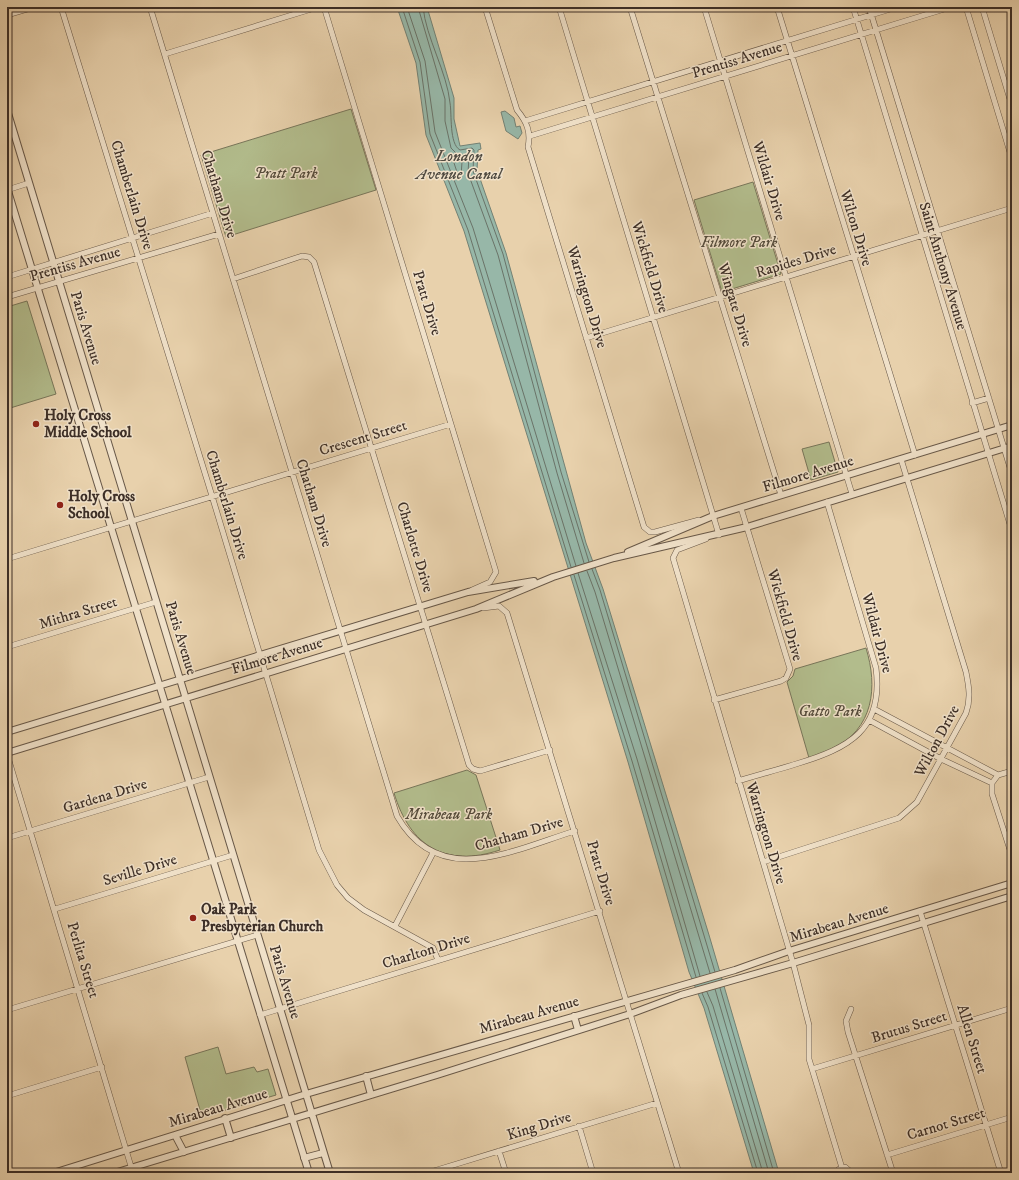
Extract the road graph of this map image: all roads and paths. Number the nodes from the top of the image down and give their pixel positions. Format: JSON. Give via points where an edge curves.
{"nodes":[{"id":1,"x":34,"y":7,"type":"edge"},
{"id":2,"x":61,"y":7,"type":"edge"},
{"id":3,"x":150,"y":7,"type":"edge"},
{"id":4,"x":318,"y":7,"type":"edge"},
{"id":5,"x":324,"y":7,"type":"edge"},
{"id":6,"x":485,"y":7,"type":"edge"},
{"id":7,"x":559,"y":7,"type":"edge"},
{"id":8,"x":630,"y":7,"type":"edge"},
{"id":9,"x":704,"y":7,"type":"edge"},
{"id":10,"x":776,"y":7,"type":"edge"},
{"id":11,"x":853,"y":7,"type":"edge"},
{"id":12,"x":869,"y":7,"type":"edge"},
{"id":13,"x":897,"y":7,"type":"edge"},
{"id":14,"x":951,"y":7,"type":"edge"},
{"id":15,"x":966,"y":7,"type":"edge"},
{"id":16,"x":982,"y":7,"type":"edge"},
{"id":17,"x":7,"y":15,"type":"edge"},
{"id":18,"x":872,"y":15,"type":"junction"},
{"id":19,"x":857,"y":19,"type":"junction"},
{"id":20,"x":876,"y":30,"type":"junction"},
{"id":21,"x":861,"y":34,"type":"junction"},
{"id":22,"x":786,"y":40,"type":"junction"},
{"id":23,"x":165,"y":54,"type":"junction"},
{"id":24,"x":792,"y":56,"type":"junction"},
{"id":25,"x":720,"y":60,"type":"junction"},
{"id":26,"x":726,"y":76,"type":"junction"},
{"id":27,"x":653,"y":81,"type":"junction"},
{"id":28,"x":658,"y":97,"type":"junction"},
{"id":29,"x":587,"y":101,"type":"junction"},
{"id":30,"x":1012,"y":106,"type":"edge"},
{"id":31,"x":7,"y":110,"type":"edge"},
{"id":32,"x":592,"y":117,"type":"junction"},
{"id":33,"x":525,"y":120,"type":"junction"},
{"id":34,"x":530,"y":136,"type":"junction"},
{"id":35,"x":1012,"y":159,"type":"edge"},
{"id":36,"x":29,"y":183,"type":"junction"},
{"id":37,"x":7,"y":189,"type":"edge"},
{"id":38,"x":1012,"y":208,"type":"edge"},
{"id":39,"x":212,"y":213,"type":"junction"},
{"id":40,"x":938,"y":231,"type":"junction"},
{"id":41,"x":219,"y":234,"type":"junction"},
{"id":42,"x":922,"y":236,"type":"junction"},
{"id":43,"x":132,"y":237,"type":"junction"},
{"id":44,"x":852,"y":256,"type":"junction"},
{"id":45,"x":139,"y":259,"type":"junction"},
{"id":46,"x":53,"y":263,"type":"junction"},
{"id":47,"x":32,"y":270,"type":"junction"},
{"id":48,"x":7,"y":277,"type":"edge"},
{"id":49,"x":786,"y":277,"type":"junction"},
{"id":50,"x":233,"y":279,"type":"junction"},
{"id":51,"x":58,"y":281,"type":"junction"},
{"id":52,"x":37,"y":287,"type":"junction"},
{"id":53,"x":719,"y":296,"type":"junction"},
{"id":54,"x":7,"y":297,"type":"edge"},
{"id":55,"x":653,"y":317,"type":"junction"},
{"id":56,"x":586,"y":338,"type":"junction"},
{"id":57,"x":989,"y":398,"type":"junction"},
{"id":58,"x":972,"y":403,"type":"junction"},
{"id":59,"x":451,"y":424,"type":"junction"},
{"id":60,"x":1012,"y":425,"type":"edge"},
{"id":61,"x":998,"y":429,"type":"junction"},
{"id":62,"x":982,"y":434,"type":"junction"},
{"id":63,"x":1012,"y":446,"type":"edge"},
{"id":64,"x":372,"y":448,"type":"junction"},
{"id":65,"x":1004,"y":448,"type":"junction"},
{"id":66,"x":988,"y":453,"type":"junction"},
{"id":67,"x":915,"y":455,"type":"junction"},
{"id":68,"x":901,"y":459,"type":"junction"},
{"id":69,"x":292,"y":472,"type":"junction"},
{"id":70,"x":1012,"y":474,"type":"edge"},
{"id":71,"x":846,"y":476,"type":"junction"},
{"id":72,"x":906,"y":478,"type":"junction"},
{"id":73,"x":852,"y":494,"type":"junction"},
{"id":74,"x":782,"y":495,"type":"junction"},
{"id":75,"x":212,"y":496,"type":"junction"},
{"id":76,"x":827,"y":502,"type":"junction"},
{"id":77,"x":741,"y":508,"type":"junction"},
{"id":78,"x":713,"y":516,"type":"junction"},
{"id":79,"x":132,"y":520,"type":"junction"},
{"id":80,"x":111,"y":526,"type":"junction"},
{"id":81,"x":747,"y":527,"type":"junction"},
{"id":82,"x":1012,"y":531,"type":"edge"},
{"id":83,"x":719,"y":534,"type":"junction"},
{"id":84,"x":614,"y":558,"type":"junction"},
{"id":85,"x":7,"y":559,"type":"edge"},
{"id":86,"x":553,"y":577,"type":"junction"},
{"id":87,"x":468,"y":592,"type":"junction"},
{"id":88,"x":156,"y":602,"type":"junction"},
{"id":89,"x":421,"y":606,"type":"junction"},
{"id":90,"x":136,"y":608,"type":"junction"},
{"id":91,"x":476,"y":609,"type":"junction"},
{"id":92,"x":426,"y":624,"type":"junction"},
{"id":93,"x":340,"y":630,"type":"junction"},
{"id":94,"x":7,"y":646,"type":"edge"},
{"id":95,"x":346,"y":649,"type":"junction"},
{"id":96,"x":260,"y":655,"type":"junction"},
{"id":97,"x":266,"y":674,"type":"junction"},
{"id":98,"x":180,"y":679,"type":"junction"},
{"id":99,"x":160,"y":685,"type":"junction"},
{"id":100,"x":185,"y":698,"type":"junction"},
{"id":101,"x":714,"y":700,"type":"junction"},
{"id":102,"x":166,"y":704,"type":"junction"},
{"id":103,"x":874,"y":709,"type":"junction"},
{"id":104,"x":869,"y":720,"type":"junction"},
{"id":105,"x":7,"y":732,"type":"edge"},
{"id":106,"x":946,"y":748,"type":"junction"},
{"id":107,"x":550,"y":750,"type":"junction"},
{"id":108,"x":7,"y":754,"type":"edge"},
{"id":109,"x":941,"y":759,"type":"junction"},
{"id":110,"x":1012,"y":771,"type":"edge"},
{"id":111,"x":998,"y":775,"type":"junction"},
{"id":112,"x":209,"y":777,"type":"junction"},
{"id":113,"x":738,"y":781,"type":"junction"},
{"id":114,"x":190,"y":783,"type":"junction"},
{"id":115,"x":992,"y":783,"type":"junction"},
{"id":116,"x":30,"y":831,"type":"junction"},
{"id":117,"x":575,"y":831,"type":"junction"},
{"id":118,"x":7,"y":838,"type":"edge"},
{"id":119,"x":432,"y":853,"type":"junction"},
{"id":120,"x":233,"y":855,"type":"junction"},
{"id":121,"x":1012,"y":856,"type":"edge"},
{"id":122,"x":213,"y":861,"type":"junction"},
{"id":123,"x":763,"y":862,"type":"junction"},
{"id":124,"x":1012,"y":883,"type":"edge"},
{"id":125,"x":1012,"y":896,"type":"edge"},
{"id":126,"x":55,"y":909,"type":"junction"},
{"id":127,"x":600,"y":911,"type":"junction"},
{"id":128,"x":920,"y":911,"type":"junction"},
{"id":129,"x":924,"y":924,"type":"junction"},
{"id":130,"x":395,"y":926,"type":"junction"},
{"id":131,"x":257,"y":935,"type":"junction"},
{"id":132,"x":238,"y":941,"type":"junction"},
{"id":133,"x":789,"y":951,"type":"junction"},
{"id":134,"x":438,"y":960,"type":"junction"},
{"id":135,"x":793,"y":963,"type":"junction"},
{"id":136,"x":79,"y":988,"type":"junction"},
{"id":137,"x":627,"y":1000,"type":"junction"},
{"id":138,"x":280,"y":1008,"type":"junction"},
{"id":139,"x":1012,"y":1008,"type":"edge"},
{"id":140,"x":851,"y":1009,"type":"dead end"},
{"id":141,"x":7,"y":1010,"type":"edge"},
{"id":142,"x":260,"y":1014,"type":"junction"},
{"id":143,"x":630,"y":1014,"type":"junction"},
{"id":144,"x":574,"y":1016,"type":"junction"},
{"id":145,"x":956,"y":1026,"type":"junction"},
{"id":146,"x":578,"y":1030,"type":"junction"},
{"id":147,"x":856,"y":1056,"type":"junction"},
{"id":148,"x":102,"y":1067,"type":"junction"},
{"id":149,"x":812,"y":1069,"type":"junction"},
{"id":150,"x":366,"y":1076,"type":"junction"},
{"id":151,"x":306,"y":1094,"type":"junction"},
{"id":152,"x":371,"y":1095,"type":"junction"},
{"id":153,"x":7,"y":1096,"type":"edge"},
{"id":154,"x":286,"y":1100,"type":"junction"},
{"id":155,"x":657,"y":1102,"type":"junction"},
{"id":156,"x":312,"y":1113,"type":"junction"},
{"id":157,"x":1012,"y":1117,"type":"edge"},
{"id":158,"x":225,"y":1118,"type":"junction"},
{"id":159,"x":292,"y":1119,"type":"junction"},
{"id":160,"x":986,"y":1125,"type":"junction"},
{"id":161,"x":579,"y":1126,"type":"junction"},
{"id":162,"x":175,"y":1135,"type":"junction"},
{"id":163,"x":231,"y":1138,"type":"junction"},
{"id":164,"x":126,"y":1150,"type":"junction"},
{"id":165,"x":499,"y":1151,"type":"junction"},
{"id":166,"x":184,"y":1152,"type":"junction"},
{"id":167,"x":324,"y":1152,"type":"junction"},
{"id":168,"x":887,"y":1155,"type":"junction"},
{"id":169,"x":304,"y":1158,"type":"junction"},
{"id":170,"x":842,"y":1168,"type":"junction"},
{"id":171,"x":132,"y":1170,"type":"edge"},
{"id":172,"x":52,"y":1173,"type":"edge"},
{"id":173,"x":114,"y":1173,"type":"edge"},
{"id":174,"x":309,"y":1173,"type":"edge"},
{"id":175,"x":330,"y":1173,"type":"edge"},
{"id":176,"x":427,"y":1173,"type":"edge"},
{"id":177,"x":506,"y":1173,"type":"edge"},
{"id":178,"x":593,"y":1173,"type":"edge"},
{"id":179,"x":679,"y":1173,"type":"edge"},
{"id":180,"x":836,"y":1173,"type":"edge"},
{"id":181,"x":852,"y":1173,"type":"edge"},
{"id":182,"x":893,"y":1173,"type":"edge"},
{"id":183,"x":1001,"y":1173,"type":"edge"}],
"edges":[{"from":1,"to":17,"type":"street"},
{"from":2,"to":43,"type":"street","name":"Chamberlain Drive"},
{"from":3,"to":23,"type":"street","name":"Chatham Drive"},
{"from":4,"to":23,"type":"street"},
{"from":5,"to":59,"type":"street","name":"Pratt Drive"},
{"from":6,"to":33,"type":"street","name":"Warrington Drive","via":[[518,110]]},
{"from":7,"to":29,"type":"street","name":"Wickfield Drive"},
{"from":8,"to":27,"type":"street","name":"Wingate Drive"},
{"from":9,"to":25,"type":"street","name":"Wildair Drive"},
{"from":10,"to":22,"type":"street","name":"Wilton Drive"},
{"from":11,"to":19,"type":"street","name":"Saint Anthony Avenue"},
{"from":12,"to":18,"type":"street","name":"Saint Anthony Avenue"},
{"from":13,"to":18,"type":"street","name":"Prentiss Avenue"},
{"from":14,"to":20,"type":"street","name":"Prentiss Avenue"},
{"from":15,"to":35,"type":"street"},
{"from":16,"to":30,"type":"street"},
{"from":18,"to":19,"type":"street","name":"Prentiss Avenue"},
{"from":18,"to":20,"type":"street","name":"Saint Anthony Avenue"},
{"from":19,"to":21,"type":"street","name":"Saint Anthony Avenue"},
{"from":19,"to":22,"type":"street","name":"Prentiss Avenue"},
{"from":20,"to":21,"type":"street","name":"Prentiss Avenue"},
{"from":20,"to":40,"type":"street","name":"Saint Anthony Avenue"},
{"from":21,"to":24,"type":"street","name":"Prentiss Avenue"},
{"from":21,"to":42,"type":"street","name":"Saint Anthony Avenue"},
{"from":22,"to":24,"type":"street","name":"Wilton Drive"},
{"from":22,"to":25,"type":"street","name":"Prentiss Avenue"},
{"from":23,"to":39,"type":"street","name":"Chatham Drive"},
{"from":24,"to":26,"type":"street","name":"Prentiss Avenue"},
{"from":24,"to":44,"type":"street","name":"Wilton Drive"},
{"from":25,"to":26,"type":"street","name":"Wildair Drive"},
{"from":25,"to":27,"type":"street","name":"Prentiss Avenue"},
{"from":26,"to":28,"type":"street","name":"Prentiss Avenue"},
{"from":26,"to":49,"type":"street","name":"Wildair Drive"},
{"from":27,"to":28,"type":"street","name":"Wingate Drive"},
{"from":27,"to":29,"type":"street","name":"Prentiss Avenue"},
{"from":28,"to":32,"type":"street","name":"Prentiss Avenue"},
{"from":28,"to":53,"type":"street","name":"Wingate Drive"},
{"from":29,"to":32,"type":"street","name":"Wickfield Drive"},
{"from":29,"to":33,"type":"street","name":"Prentiss Avenue"},
{"from":31,"to":36,"type":"street","name":"Paris Avenue"},
{"from":32,"to":34,"type":"street","name":"Prentiss Avenue"},
{"from":32,"to":55,"type":"street","name":"Wickfield Drive"},
{"from":33,"to":34,"type":"street","name":"Warrington Drive"},
{"from":34,"to":56,"type":"street","name":"Warrington Drive","via":[[528,147]]},
{"from":36,"to":37,"type":"street"},
{"from":36,"to":46,"type":"street","name":"Paris Avenue"},
{"from":37,"to":47,"type":"street"},
{"from":38,"to":40,"type":"street","name":"Rapides Drive"},
{"from":39,"to":41,"type":"street","name":"Chatham Drive"},
{"from":39,"to":43,"type":"street","name":"Prentiss Avenue"},
{"from":40,"to":42,"type":"street","name":"Rapides Drive"},
{"from":40,"to":57,"type":"street","name":"Saint Anthony Avenue"},
{"from":41,"to":45,"type":"street","name":"Prentiss Avenue"},
{"from":41,"to":50,"type":"street","name":"Chatham Drive"},
{"from":42,"to":44,"type":"street","name":"Rapides Drive"},
{"from":42,"to":58,"type":"street","name":"Saint Anthony Avenue"},
{"from":43,"to":45,"type":"street","name":"Chamberlain Drive"},
{"from":43,"to":46,"type":"street","name":"Prentiss Avenue"},
{"from":44,"to":49,"type":"street","name":"Rapides Drive"},
{"from":44,"to":67,"type":"street","name":"Wilton Drive"},
{"from":45,"to":51,"type":"street","name":"Prentiss Avenue"},
{"from":45,"to":75,"type":"street","name":"Chamberlain Drive"},
{"from":46,"to":47,"type":"street","name":"Prentiss Avenue"},
{"from":46,"to":51,"type":"street","name":"Paris Avenue"},
{"from":47,"to":48,"type":"street","name":"Prentiss Avenue"},
{"from":47,"to":52,"type":"street"},
{"from":49,"to":53,"type":"street","name":"Rapides Drive"},
{"from":49,"to":71,"type":"street","name":"Wildair Drive"},
{"from":50,"to":64,"type":"street","name":"Charlotte Drive","via":[[294,258],[309,257],[317,269]]},
{"from":50,"to":69,"type":"street","name":"Chatham Drive"},
{"from":51,"to":52,"type":"street","name":"Prentiss Avenue"},
{"from":51,"to":79,"type":"street","name":"Paris Avenue"},
{"from":52,"to":54,"type":"street","name":"Prentiss Avenue"},
{"from":52,"to":80,"type":"street"},
{"from":53,"to":55,"type":"street","name":"Rapides Drive"},
{"from":53,"to":74,"type":"street","name":"Wingate Drive"},
{"from":55,"to":56,"type":"street","name":"Rapides Drive"},
{"from":55,"to":78,"type":"street","name":"Wickfield Drive"},
{"from":56,"to":78,"type":"street","name":"Warrington Drive","via":[[646,530],[655,532]]},
{"from":57,"to":58,"type":"street"},
{"from":57,"to":61,"type":"street","name":"Saint Anthony Avenue"},
{"from":58,"to":62,"type":"street","name":"Saint Anthony Avenue"},
{"from":59,"to":64,"type":"street","name":"Crescent Street"},
{"from":59,"to":87,"type":"street","name":"Pratt Drive","via":[[496,572],[490,582]]},
{"from":60,"to":61,"type":"street","name":"Filmore Avenue"},
{"from":61,"to":62,"type":"street","name":"Filmore Avenue"},
{"from":61,"to":65,"type":"street","name":"Saint Anthony Avenue"},
{"from":62,"to":66,"type":"street","name":"Saint Anthony Avenue"},
{"from":62,"to":67,"type":"street","name":"Filmore Avenue"},
{"from":63,"to":65,"type":"street","name":"Filmore Avenue"},
{"from":64,"to":69,"type":"street","name":"Crescent Street"},
{"from":64,"to":89,"type":"street","name":"Charlotte Drive"},
{"from":65,"to":66,"type":"street","name":"Filmore Avenue"},
{"from":65,"to":70,"type":"street","name":"Saint Anthony Avenue"},
{"from":66,"to":72,"type":"street","name":"Filmore Avenue"},
{"from":66,"to":82,"type":"street","name":"Saint Anthony Avenue"},
{"from":67,"to":68,"type":"street","name":"Filmore Avenue"},
{"from":68,"to":71,"type":"street","name":"Filmore Avenue"},
{"from":68,"to":72,"type":"street","name":"Wilton Drive"},
{"from":69,"to":75,"type":"street","name":"Crescent Street"},
{"from":69,"to":93,"type":"street","name":"Chatham Drive"},
{"from":71,"to":73,"type":"street","name":"Wildair Drive"},
{"from":71,"to":74,"type":"street","name":"Filmore Avenue"},
{"from":72,"to":73,"type":"street","name":"Filmore Avenue"},
{"from":72,"to":106,"type":"street","name":"Wilton Drive","via":[[970,693],[966,713]]},
{"from":73,"to":76,"type":"street","name":"Filmore Avenue"},
{"from":74,"to":77,"type":"street","name":"Filmore Avenue"},
{"from":75,"to":79,"type":"street","name":"Crescent Street"},
{"from":75,"to":96,"type":"street","name":"Chamberlain Drive"},
{"from":76,"to":81,"type":"street","name":"Filmore Avenue"},
{"from":76,"to":103,"type":"street","name":"Wildair Drive","via":[[876,668],[878,687]]},
{"from":77,"to":78,"type":"street","name":"Filmore Avenue"},
{"from":77,"to":81,"type":"street","name":"Wickfield Drive"},
{"from":78,"to":83,"type":"street","name":"Wickfield Drive"},
{"from":78,"to":84,"type":"street","name":"Filmore Avenue"},
{"from":79,"to":80,"type":"street","name":"Crescent Street"},
{"from":79,"to":88,"type":"street","name":"Paris Avenue"},
{"from":80,"to":85,"type":"street","name":"Crescent Street"},
{"from":80,"to":90,"type":"street"},
{"from":81,"to":83,"type":"street","name":"Filmore Avenue"},
{"from":81,"to":101,"type":"street","name":"Wickfield Drive","via":[[789,664],[789,674],[781,680]]},
{"from":83,"to":84,"type":"street","name":"Filmore Avenue"},
{"from":83,"to":101,"type":"street","name":"Warrington Drive","via":[[677,550],[673,558]]},
{"from":84,"to":86,"type":"street","name":"Filmore Avenue"},
{"from":86,"to":87,"type":"street","name":"Filmore Avenue"},
{"from":86,"to":91,"type":"street","name":"Filmore Avenue"},
{"from":87,"to":89,"type":"street","name":"Filmore Avenue"},
{"from":88,"to":90,"type":"street","name":"Mithra Street"},
{"from":88,"to":98,"type":"street","name":"Paris Avenue"},
{"from":89,"to":92,"type":"street","name":"Charlotte Drive"},
{"from":89,"to":93,"type":"street","name":"Filmore Avenue"},
{"from":90,"to":94,"type":"street","name":"Mithra Street"},
{"from":90,"to":99,"type":"street"},
{"from":91,"to":92,"type":"street","name":"Filmore Avenue"},
{"from":91,"to":107,"type":"street","name":"Pratt Drive","via":[[499,606],[508,613]]},
{"from":92,"to":95,"type":"street","name":"Filmore Avenue"},
{"from":92,"to":107,"type":"street","name":"Charlotte Drive","via":[[466,757],[473,769],[490,769]]},
{"from":93,"to":95,"type":"street","name":"Chatham Drive"},
{"from":93,"to":96,"type":"street","name":"Filmore Avenue"},
{"from":95,"to":97,"type":"street","name":"Filmore Avenue"},
{"from":95,"to":119,"type":"street","name":"Chatham Drive","via":[[397,816],[411,835]]},
{"from":96,"to":97,"type":"street","name":"Chamberlain Drive"},
{"from":96,"to":98,"type":"street","name":"Filmore Avenue"},
{"from":97,"to":100,"type":"street","name":"Filmore Avenue"},
{"from":97,"to":130,"type":"street","name":"Chamberlain Drive","via":[[326,867],[348,898],[364,910]]},
{"from":98,"to":99,"type":"street","name":"Filmore Avenue"},
{"from":98,"to":100,"type":"street","name":"Paris Avenue"},
{"from":99,"to":102,"type":"street"},
{"from":99,"to":105,"type":"street","name":"Filmore Avenue"},
{"from":100,"to":102,"type":"street","name":"Filmore Avenue"},
{"from":100,"to":112,"type":"street","name":"Paris Avenue"},
{"from":101,"to":113,"type":"street","name":"Warrington Drive"},
{"from":102,"to":108,"type":"street","name":"Filmore Avenue"},
{"from":102,"to":114,"type":"street"},
{"from":103,"to":104,"type":"street","name":"Wildair Drive"},
{"from":103,"to":106,"type":"street"},
{"from":104,"to":109,"type":"street"},
{"from":104,"to":113,"type":"street","name":"Wildair Drive","via":[[840,748]]},
{"from":106,"to":109,"type":"street","name":"Wilton Drive"},
{"from":106,"to":111,"type":"street"},
{"from":107,"to":117,"type":"street","name":"Pratt Drive"},
{"from":108,"to":116,"type":"street","name":"Perlita Street"},
{"from":109,"to":115,"type":"street"},
{"from":109,"to":123,"type":"street","name":"Wilton Drive","via":[[917,802],[899,818]]},
{"from":110,"to":111,"type":"street"},
{"from":111,"to":115,"type":"street"},
{"from":112,"to":114,"type":"street","name":"Gardena Drive"},
{"from":112,"to":120,"type":"street","name":"Paris Avenue"},
{"from":113,"to":123,"type":"street","name":"Warrington Drive"},
{"from":114,"to":116,"type":"street","name":"Gardena Drive"},
{"from":114,"to":122,"type":"street"},
{"from":115,"to":121,"type":"street","via":[[992,794]]},
{"from":116,"to":118,"type":"street","name":"Gardena Drive"},
{"from":116,"to":126,"type":"street","name":"Perlita Street"},
{"from":117,"to":119,"type":"street","name":"Chatham Drive","via":[[478,859],[457,860]]},
{"from":117,"to":127,"type":"street","name":"Pratt Drive"},
{"from":119,"to":130,"type":"street"},
{"from":120,"to":122,"type":"street","name":"Seville Drive"},
{"from":120,"to":131,"type":"street","name":"Paris Avenue"},
{"from":122,"to":126,"type":"street","name":"Seville Drive"},
{"from":122,"to":132,"type":"street"},
{"from":123,"to":133,"type":"street","name":"Warrington Drive"},
{"from":124,"to":128,"type":"street","name":"Mirabeau Avenue"},
{"from":125,"to":129,"type":"street","name":"Mirabeau Avenue"},
{"from":126,"to":136,"type":"street","name":"Perlita Street"},
{"from":127,"to":134,"type":"street","name":"Charlton Drive"},
{"from":127,"to":137,"type":"street","name":"Pratt Drive"},
{"from":128,"to":129,"type":"street","name":"Allen Street"},
{"from":128,"to":133,"type":"street","name":"Mirabeau Avenue"},
{"from":129,"to":135,"type":"street","name":"Mirabeau Avenue"},
{"from":129,"to":145,"type":"street","name":"Allen Street"},
{"from":130,"to":134,"type":"street","name":"Chamberlain Drive","via":[[433,948]]},
{"from":131,"to":132,"type":"street"},
{"from":131,"to":138,"type":"street","name":"Paris Avenue"},
{"from":132,"to":136,"type":"street"},
{"from":132,"to":142,"type":"street"},
{"from":133,"to":135,"type":"street","name":"Warrington Drive"},
{"from":133,"to":137,"type":"street","name":"Mirabeau Avenue","via":[[735,970]]},
{"from":134,"to":138,"type":"street","name":"Charlton Drive"},
{"from":135,"to":143,"type":"street","name":"Mirabeau Avenue","via":[[681,995]]},
{"from":135,"to":149,"type":"street","name":"Warrington Drive","via":[[809,1025],[809,1059]]},
{"from":136,"to":141,"type":"street"},
{"from":136,"to":148,"type":"street","name":"Perlita Street"},
{"from":137,"to":143,"type":"street","name":"Pratt Drive"},
{"from":137,"to":144,"type":"street","name":"Mirabeau Avenue"},
{"from":138,"to":142,"type":"street","name":"Charlton Drive"},
{"from":138,"to":151,"type":"street","name":"Paris Avenue"},
{"from":139,"to":145,"type":"street","name":"Brutus Street"},
{"from":140,"to":147,"type":"street","via":[[846,1021]]},
{"from":142,"to":154,"type":"street"},
{"from":143,"to":146,"type":"street","name":"Mirabeau Avenue"},
{"from":143,"to":155,"type":"street","name":"Pratt Drive"},
{"from":144,"to":146,"type":"street"},
{"from":144,"to":150,"type":"street","name":"Mirabeau Avenue"},
{"from":145,"to":147,"type":"street","name":"Brutus Street"},
{"from":145,"to":160,"type":"street","name":"Allen Street"},
{"from":146,"to":152,"type":"street","name":"Mirabeau Avenue"},
{"from":147,"to":149,"type":"street","name":"Brutus Street"},
{"from":147,"to":168,"type":"street"},
{"from":148,"to":153,"type":"street"},
{"from":148,"to":164,"type":"street","name":"Perlita Street"},
{"from":149,"to":170,"type":"street","name":"Warrington Drive"},
{"from":150,"to":151,"type":"street","name":"Mirabeau Avenue"},
{"from":150,"to":152,"type":"street"},
{"from":151,"to":154,"type":"street","name":"Mirabeau Avenue"},
{"from":151,"to":156,"type":"street","name":"Paris Avenue"},
{"from":152,"to":156,"type":"street","name":"Mirabeau Avenue"},
{"from":154,"to":158,"type":"street","name":"Mirabeau Avenue"},
{"from":154,"to":159,"type":"street"},
{"from":155,"to":161,"type":"street","name":"King Drive"},
{"from":155,"to":179,"type":"street","name":"Pratt Drive"},
{"from":156,"to":159,"type":"street","name":"Mirabeau Avenue"},
{"from":156,"to":167,"type":"street","name":"Paris Avenue"},
{"from":157,"to":160,"type":"street","name":"Carnot Street"},
{"from":158,"to":162,"type":"street","name":"Mirabeau Avenue"},
{"from":158,"to":163,"type":"street"},
{"from":159,"to":163,"type":"street","name":"Mirabeau Avenue"},
{"from":159,"to":169,"type":"street"},
{"from":160,"to":168,"type":"street","name":"Carnot Street"},
{"from":160,"to":183,"type":"street","name":"Allen Street"},
{"from":161,"to":165,"type":"street","name":"King Drive"},
{"from":161,"to":178,"type":"street"},
{"from":162,"to":164,"type":"street","name":"Mirabeau Avenue"},
{"from":162,"to":166,"type":"street"},
{"from":163,"to":166,"type":"street","name":"Mirabeau Avenue"},
{"from":164,"to":171,"type":"street","name":"Perlita Street"},
{"from":164,"to":172,"type":"street","name":"Mirabeau Avenue"},
{"from":165,"to":176,"type":"street","name":"King Drive"},
{"from":165,"to":177,"type":"street"},
{"from":166,"to":171,"type":"street","name":"Mirabeau Avenue"},
{"from":167,"to":169,"type":"street"},
{"from":167,"to":175,"type":"street","name":"Paris Avenue"},
{"from":168,"to":182,"type":"street"},
{"from":169,"to":174,"type":"street"},
{"from":170,"to":180,"type":"street"},
{"from":170,"to":181,"type":"street","via":[[847,1168]]},
{"from":171,"to":173,"type":"street","name":"Mirabeau Avenue"}]}
